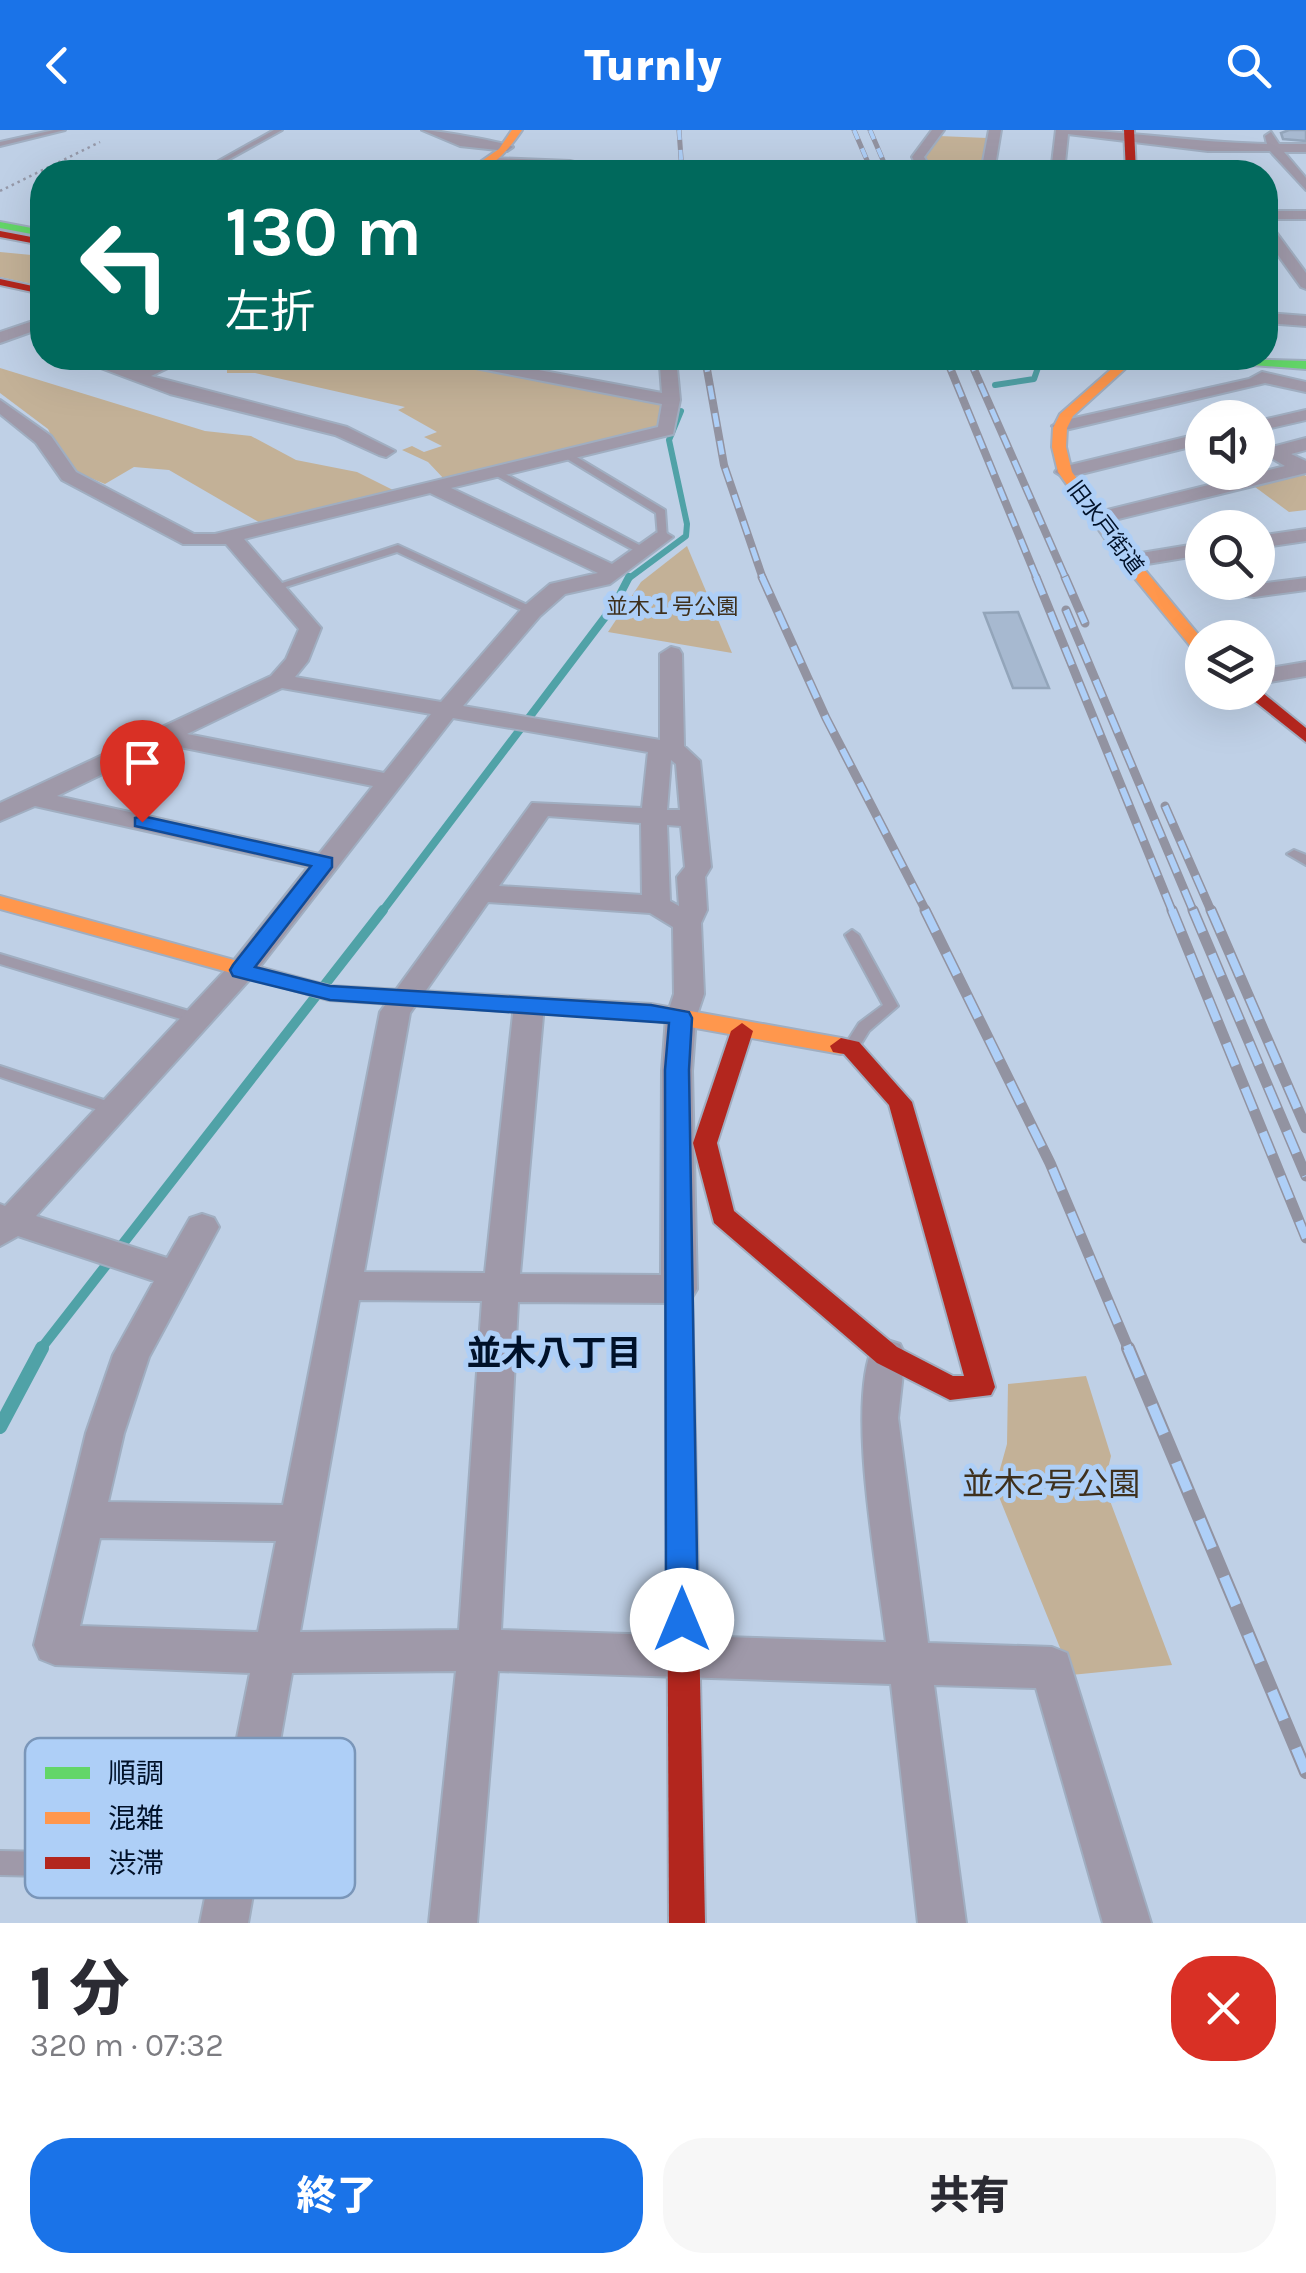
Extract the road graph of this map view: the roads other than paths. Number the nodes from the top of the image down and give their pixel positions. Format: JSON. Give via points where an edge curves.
{"nodes":[{"id":1,"x":62,"y":130,"type":"edge"},
{"id":2,"x":279,"y":130,"type":"edge"},
{"id":3,"x":428,"y":130,"type":"edge"},
{"id":4,"x":938,"y":130,"type":"edge"},
{"id":5,"x":995,"y":130,"type":"edge"},
{"id":6,"x":1064,"y":130,"type":"edge"},
{"id":7,"x":1207,"y":130,"type":"edge"},
{"id":8,"x":1270,"y":130,"type":"edge"},
{"id":9,"x":1130,"y":133,"type":"edge"},
{"id":10,"x":0,"y":144,"type":"edge"},
{"id":11,"x":1274,"y":148,"type":"junction"},
{"id":12,"x":1306,"y":148,"type":"edge"},
{"id":13,"x":1208,"y":154,"type":"junction"},
{"id":14,"x":495,"y":158,"type":"edge"},
{"id":15,"x":224,"y":160,"type":"edge"},
{"id":16,"x":525,"y":160,"type":"edge"},
{"id":17,"x":920,"y":160,"type":"edge"},
{"id":18,"x":989,"y":160,"type":"edge"},
{"id":19,"x":1060,"y":160,"type":"edge"},
{"id":20,"x":1131,"y":160,"type":"edge"},
{"id":21,"x":1281,"y":176,"type":"dead end"},
{"id":22,"x":1302,"y":181,"type":"edge"},
{"id":23,"x":1278,"y":214,"type":"edge"},
{"id":24,"x":1306,"y":215,"type":"edge"},
{"id":25,"x":27,"y":232,"type":"edge"},
{"id":26,"x":0,"y":234,"type":"edge"},
{"id":27,"x":1278,"y":245,"type":"edge"},
{"id":28,"x":0,"y":246,"type":"edge"},
{"id":29,"x":0,"y":282,"type":"edge"},
{"id":30,"x":1305,"y":282,"type":"edge"},
{"id":31,"x":30,"y":288,"type":"edge"},
{"id":32,"x":1278,"y":319,"type":"edge"},
{"id":33,"x":1306,"y":321,"type":"edge"},
{"id":34,"x":1306,"y":356,"type":"edge"},
{"id":35,"x":1278,"y":360,"type":"edge"},
{"id":36,"x":1278,"y":364,"type":"edge"},
{"id":37,"x":1306,"y":365,"type":"edge"},
{"id":38,"x":117,"y":370,"type":"edge"},
{"id":39,"x":150,"y":370,"type":"edge"},
{"id":40,"x":513,"y":370,"type":"edge"},
{"id":41,"x":669,"y":370,"type":"edge"},
{"id":42,"x":1115,"y":370,"type":"edge"},
{"id":43,"x":1259,"y":370,"type":"edge"},
{"id":44,"x":1275,"y":370,"type":"edge"},
{"id":45,"x":134,"y":376,"type":"junction"},
{"id":46,"x":1306,"y":387,"type":"edge"},
{"id":47,"x":671,"y":400,"type":"junction"},
{"id":48,"x":0,"y":404,"type":"edge"},
{"id":49,"x":1306,"y":415,"type":"edge"},
{"id":50,"x":1275,"y":422,"type":"edge"},
{"id":51,"x":1061,"y":426,"type":"junction"},
{"id":52,"x":1185,"y":443,"type":"edge"},
{"id":53,"x":1306,"y":444,"type":"edge"},
{"id":54,"x":386,"y":450,"type":"dead end"},
{"id":55,"x":567,"y":455,"type":"junction"},
{"id":56,"x":1303,"y":467,"type":"edge"},
{"id":57,"x":496,"y":472,"type":"junction"},
{"id":58,"x":1065,"y":472,"type":"junction"},
{"id":59,"x":432,"y":487,"type":"junction"},
{"id":60,"x":1098,"y":518,"type":"junction"},
{"id":61,"x":1306,"y":535,"type":"edge"},
{"id":62,"x":230,"y":538,"type":"junction"},
{"id":63,"x":1275,"y":540,"type":"edge"},
{"id":64,"x":652,"y":543,"type":"junction"},
{"id":65,"x":1185,"y":552,"type":"edge"},
{"id":66,"x":1130,"y":561,"type":"junction"},
{"id":67,"x":612,"y":572,"type":"junction"},
{"id":68,"x":1306,"y":584,"type":"edge"},
{"id":69,"x":272,"y":588,"type":"junction"},
{"id":70,"x":1275,"y":588,"type":"edge"},
{"id":71,"x":532,"y":611,"type":"junction"},
{"id":72,"x":1185,"y":628,"type":"edge"},
{"id":73,"x":670,"y":654,"type":"dead end"},
{"id":74,"x":1306,"y":668,"type":"edge"},
{"id":75,"x":1275,"y":674,"type":"edge"},
{"id":76,"x":278,"y":681,"type":"junction"},
{"id":77,"x":446,"y":710,"type":"junction"},
{"id":78,"x":1273,"y":710,"type":"edge"},
{"id":79,"x":162,"y":736,"type":"junction"},
{"id":80,"x":1306,"y":737,"type":"edge"},
{"id":81,"x":672,"y":749,"type":"junction"},
{"id":82,"x":389,"y":782,"type":"junction"},
{"id":83,"x":33,"y":798,"type":"junction"},
{"id":84,"x":0,"y":813,"type":"edge"},
{"id":85,"x":654,"y":818,"type":"junction"},
{"id":86,"x":691,"y":819,"type":"junction"},
{"id":87,"x":324,"y":862,"type":"junction"},
{"id":88,"x":480,"y":893,"type":"junction"},
{"id":89,"x":0,"y":902,"type":"edge"},
{"id":90,"x":656,"y":904,"type":"junction"},
{"id":91,"x":688,"y":923,"type":"junction"},
{"id":92,"x":852,"y":935,"type":"dead end"},
{"id":93,"x":0,"y":959,"type":"edge"},
{"id":94,"x":241,"y":970,"type":"junction"},
{"id":95,"x":404,"y":998,"type":"junction"},
{"id":96,"x":529,"y":1004,"type":"junction"},
{"id":97,"x":681,"y":1018,"type":"junction"},
{"id":98,"x":197,"y":1019,"type":"junction"},
{"id":99,"x":742,"y":1031,"type":"junction"},
{"id":100,"x":851,"y":1048,"type":"junction"},
{"id":101,"x":0,"y":1071,"type":"edge"},
{"id":102,"x":114,"y":1109,"type":"junction"},
{"id":103,"x":4,"y":1223,"type":"edge"},
{"id":104,"x":202,"y":1227,"type":"dead end"},
{"id":105,"x":173,"y":1274,"type":"junction"},
{"id":106,"x":341,"y":1286,"type":"junction"},
{"id":107,"x":501,"y":1288,"type":"junction"},
{"id":108,"x":679,"y":1289,"type":"junction"},
{"id":109,"x":887,"y":1355,"type":"junction"},
{"id":110,"x":84,"y":1520,"type":"junction"},
{"id":111,"x":297,"y":1524,"type":"junction"},
{"id":112,"x":479,"y":1650,"type":"junction"},
{"id":113,"x":274,"y":1653,"type":"junction"},
{"id":114,"x":682,"y":1656,"type":"junction"},
{"id":115,"x":912,"y":1663,"type":"junction"},
{"id":116,"x":258,"y":1738,"type":"edge"},
{"id":117,"x":0,"y":1863,"type":"edge"},
{"id":118,"x":25,"y":1864,"type":"edge"},
{"id":119,"x":229,"y":1898,"type":"edge"},
{"id":120,"x":224,"y":1923,"type":"edge"},
{"id":121,"x":452,"y":1923,"type":"edge"},
{"id":122,"x":687,"y":1923,"type":"edge"},
{"id":123,"x":942,"y":1923,"type":"edge"},
{"id":124,"x":1127,"y":1923,"type":"edge"}],
"edges":[{"from":1,"to":10,"type":"lane"},
{"from":2,"to":15,"type":"lane"},
{"from":3,"to":14,"type":"street"},
{"from":4,"to":17,"type":"street"},
{"from":5,"to":18,"type":"street"},
{"from":6,"to":9,"type":"street"},
{"from":6,"to":19,"type":"street"},
{"from":7,"to":13,"type":"street"},
{"from":8,"to":11,"type":"street"},
{"from":9,"to":13,"type":"street"},
{"from":9,"to":20,"type":"main road"},
{"from":11,"to":12,"type":"street"},
{"from":11,"to":13,"type":"street"},
{"from":11,"to":22,"type":"street"},
{"from":14,"to":16,"type":"lane"},
{"from":21,"to":22,"type":"street"},
{"from":23,"to":24,"type":"street"},
{"from":25,"to":26,"type":"main road"},
{"from":25,"to":28,"type":"main road"},
{"from":27,"to":30,"type":"street"},
{"from":29,"to":31,"type":"main road"},
{"from":32,"to":33,"type":"street"},
{"from":34,"to":35,"type":"main road"},
{"from":36,"to":37,"type":"main road"},
{"from":38,"to":45,"type":"street"},
{"from":39,"to":45,"type":"street"},
{"from":40,"to":47,"type":"street"},
{"from":41,"to":47,"type":"street"},
{"from":42,"to":51,"type":"main road","via":[[1083,395]]},
{"from":43,"to":51,"type":"street","via":[[1255,382]]},
{"from":44,"to":46,"type":"street"},
{"from":45,"to":54,"type":"street","via":[[324,426]]},
{"from":47,"to":55,"type":"street","via":[[667,430]]},
{"from":48,"to":62,"type":"street","via":[[44,440],[68,476],[190,540]]},
{"from":49,"to":50,"type":"street"},
{"from":51,"to":58,"type":"main road","name":"旧水戸街道"},
{"from":52,"to":58,"type":"street"},
{"from":53,"to":56,"type":"street","via":[[1275,452]]},
{"from":55,"to":57,"type":"street"},
{"from":55,"to":64,"type":"lane","via":[[661,512]]},
{"from":56,"to":60,"type":"street"},
{"from":57,"to":59,"type":"street"},
{"from":57,"to":64,"type":"lane"},
{"from":58,"to":60,"type":"main road","name":"旧水戸街道"},
{"from":59,"to":62,"type":"street"},
{"from":59,"to":67,"type":"street"},
{"from":60,"to":66,"type":"main road","name":"旧水戸街道"},
{"from":61,"to":63,"type":"street"},
{"from":62,"to":69,"type":"street"},
{"from":64,"to":67,"type":"street"},
{"from":65,"to":66,"type":"street"},
{"from":66,"to":72,"type":"main road","name":"旧水戸街道"},
{"from":67,"to":71,"type":"street","via":[[558,589]]},
{"from":68,"to":70,"type":"street"},
{"from":69,"to":71,"type":"lane","via":[[398,548]]},
{"from":69,"to":76,"type":"street","via":[[310,628]]},
{"from":71,"to":77,"type":"street"},
{"from":73,"to":81,"type":"street"},
{"from":74,"to":75,"type":"street"},
{"from":76,"to":77,"type":"street"},
{"from":76,"to":79,"type":"street"},
{"from":77,"to":81,"type":"street"},
{"from":77,"to":82,"type":"street"},
{"from":78,"to":80,"type":"main road"},
{"from":79,"to":82,"type":"street"},
{"from":79,"to":83,"type":"street"},
{"from":81,"to":85,"type":"street","via":[[657,757]]},
{"from":81,"to":86,"type":"street","via":[[688,761]]},
{"from":82,"to":87,"type":"street"},
{"from":83,"to":84,"type":"street"},
{"from":83,"to":87,"type":"street"},
{"from":85,"to":86,"type":"street"},
{"from":85,"to":88,"type":"street","via":[[541,808]]},
{"from":85,"to":90,"type":"street"},
{"from":86,"to":91,"type":"street","via":[[698,867],[691,877]]},
{"from":87,"to":94,"type":"street"},
{"from":88,"to":90,"type":"street"},
{"from":88,"to":95,"type":"street"},
{"from":89,"to":94,"type":"main road"},
{"from":90,"to":91,"type":"street"},
{"from":91,"to":97,"type":"street","via":[[689,994]]},
{"from":92,"to":100,"type":"lane","via":[[890,1006]]},
{"from":93,"to":98,"type":"lane"},
{"from":94,"to":95,"type":"main road","via":[[330,993]]},
{"from":94,"to":98,"type":"street"},
{"from":95,"to":96,"type":"main road"},
{"from":95,"to":106,"type":"street","via":[[395,1012]]},
{"from":96,"to":97,"type":"main road"},
{"from":96,"to":107,"type":"street"},
{"from":97,"to":99,"type":"main road"},
{"from":97,"to":108,"type":"street"},
{"from":98,"to":102,"type":"street"},
{"from":99,"to":100,"type":"main road"},
{"from":99,"to":109,"type":"main road","via":[[705,1143],[722,1216]]},
{"from":100,"to":109,"type":"main road","via":[[900,1102],[981,1388],[950,1388]]},
{"from":101,"to":102,"type":"lane"},
{"from":102,"to":103,"type":"street"},
{"from":103,"to":105,"type":"street"},
{"from":104,"to":105,"type":"street"},
{"from":105,"to":110,"type":"street","via":[[131,1355]]},
{"from":106,"to":107,"type":"street"},
{"from":106,"to":111,"type":"street"},
{"from":107,"to":108,"type":"street"},
{"from":107,"to":112,"type":"street"},
{"from":108,"to":114,"type":"main road"},
{"from":109,"to":115,"type":"street","via":[[879,1418]]},
{"from":110,"to":111,"type":"street"},
{"from":110,"to":113,"type":"street","via":[[56,1645]]},
{"from":111,"to":113,"type":"street"},
{"from":112,"to":113,"type":"street"},
{"from":112,"to":114,"type":"street"},
{"from":112,"to":121,"type":"street"},
{"from":113,"to":116,"type":"street"},
{"from":114,"to":115,"type":"street"},
{"from":114,"to":122,"type":"main road"},
{"from":115,"to":123,"type":"street"},
{"from":115,"to":124,"type":"street","via":[[1052,1668]]},
{"from":117,"to":118,"type":"lane"},
{"from":119,"to":120,"type":"street"}]}
